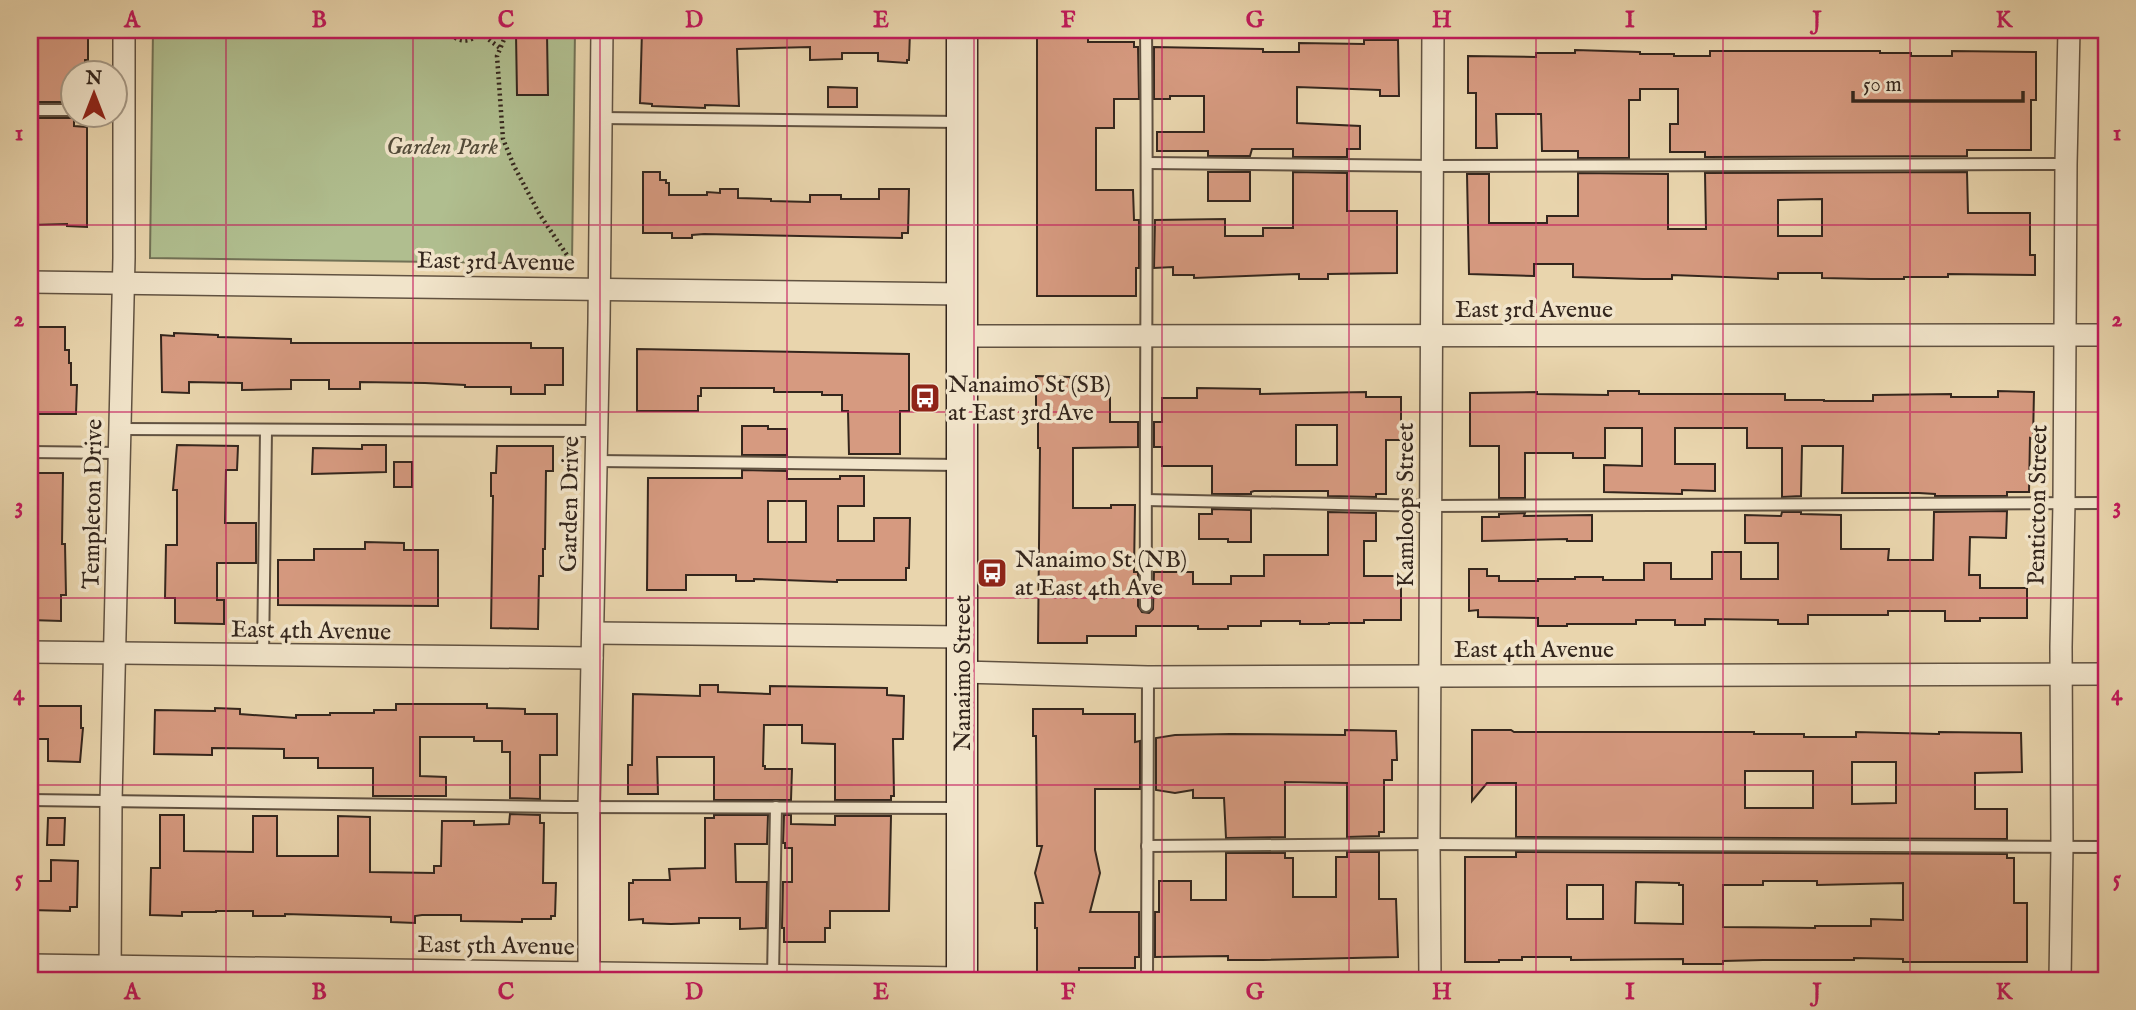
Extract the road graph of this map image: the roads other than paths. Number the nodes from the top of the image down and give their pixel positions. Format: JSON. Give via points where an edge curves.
{"nodes":[{"id":1,"x":124,"y":30,"type":"edge"},
{"id":2,"x":602,"y":30,"type":"edge"},
{"id":3,"x":962,"y":30,"type":"edge"},
{"id":4,"x":1146,"y":30,"type":"edge"},
{"id":5,"x":1433,"y":30,"type":"edge"},
{"id":6,"x":2069,"y":30,"type":"edge"},
{"id":7,"x":122,"y":60,"type":"edge"},
{"id":8,"x":30,"y":110,"type":"edge"},
{"id":9,"x":60,"y":110,"type":"edge"},
{"id":10,"x":601,"y":118,"type":"junction"},
{"id":11,"x":962,"y":122,"type":"junction"},
{"id":12,"x":120,"y":130,"type":"edge"},
{"id":13,"x":1147,"y":163,"type":"junction"},
{"id":14,"x":2066,"y":164,"type":"junction"},
{"id":15,"x":1433,"y":166,"type":"junction"},
{"id":16,"x":30,"y":282,"type":"edge"},
{"id":17,"x":123,"y":283,"type":"junction"},
{"id":18,"x":598,"y":289,"type":"junction"},
{"id":19,"x":962,"y":294,"type":"junction"},
{"id":20,"x":1432,"y":335,"type":"junction"},
{"id":21,"x":2065,"y":335,"type":"junction"},
{"id":22,"x":2106,"y":335,"type":"edge"},
{"id":23,"x":962,"y":336,"type":"junction"},
{"id":24,"x":1146,"y":336,"type":"junction"},
{"id":25,"x":120,"y":429,"type":"junction"},
{"id":26,"x":267,"y":430,"type":"junction"},
{"id":27,"x":597,"y":431,"type":"junction"},
{"id":28,"x":30,"y":452,"type":"edge"},
{"id":29,"x":119,"y":453,"type":"junction"},
{"id":30,"x":596,"y":461,"type":"junction"},
{"id":31,"x":962,"y":465,"type":"junction"},
{"id":32,"x":1146,"y":500,"type":"junction"},
{"id":33,"x":2064,"y":503,"type":"junction"},
{"id":34,"x":2106,"y":503,"type":"edge"},
{"id":35,"x":1431,"y":506,"type":"junction"},
{"id":36,"x":1146,"y":606,"type":"dead end"},
{"id":37,"x":593,"y":633,"type":"junction"},
{"id":38,"x":962,"y":637,"type":"junction"},
{"id":39,"x":30,"y":652,"type":"edge"},
{"id":40,"x":114,"y":653,"type":"junction"},
{"id":41,"x":263,"y":656,"type":"junction"},
{"id":42,"x":592,"y":658,"type":"junction"},
{"id":43,"x":962,"y":673,"type":"junction"},
{"id":44,"x":2106,"y":674,"type":"edge"},
{"id":45,"x":2060,"y":675,"type":"junction"},
{"id":46,"x":1430,"y":676,"type":"junction"},
{"id":47,"x":1148,"y":677,"type":"junction"},
{"id":48,"x":30,"y":800,"type":"edge"},
{"id":49,"x":111,"y":801,"type":"junction"},
{"id":50,"x":589,"y":807,"type":"junction"},
{"id":51,"x":776,"y":807,"type":"junction"},
{"id":52,"x":962,"y":808,"type":"junction"},
{"id":53,"x":1429,"y":844,"type":"junction"},
{"id":54,"x":1147,"y":846,"type":"junction"},
{"id":55,"x":2062,"y":847,"type":"junction"},
{"id":56,"x":2106,"y":847,"type":"edge"},
{"id":57,"x":30,"y":965,"type":"edge"},
{"id":58,"x":110,"y":973,"type":"edge"},
{"id":59,"x":773,"y":976,"type":"junction"},
{"id":60,"x":589,"y":977,"type":"edge"},
{"id":61,"x":962,"y":979,"type":"edge"},
{"id":62,"x":1147,"y":980,"type":"edge"},
{"id":63,"x":1430,"y":980,"type":"edge"},
{"id":64,"x":2060,"y":980,"type":"edge"}],
"edges":[{"from":1,"to":7,"type":"street","name":"Templeton Drive"},
{"from":2,"to":10,"type":"street","name":"Garden Drive"},
{"from":3,"to":11,"type":"main road","name":"Nanaimo Street"},
{"from":4,"to":13,"type":"lane"},
{"from":5,"to":15,"type":"street","name":"Kamloops Street"},
{"from":6,"to":14,"type":"street","name":"Penticton Street"},
{"from":8,"to":9,"type":"lane"},
{"from":10,"to":11,"type":"lane"},
{"from":10,"to":18,"type":"street","name":"Garden Drive"},
{"from":11,"to":19,"type":"main road","name":"Nanaimo Street"},
{"from":12,"to":17,"type":"street","name":"Templeton Drive"},
{"from":13,"to":15,"type":"lane"},
{"from":13,"to":24,"type":"lane"},
{"from":14,"to":15,"type":"lane"},
{"from":14,"to":21,"type":"street","name":"Penticton Street"},
{"from":15,"to":20,"type":"street","name":"Kamloops Street"},
{"from":16,"to":17,"type":"street","name":"East 3rd Avenue"},
{"from":17,"to":18,"type":"street","name":"East 3rd Avenue"},
{"from":17,"to":25,"type":"street","name":"Templeton Drive"},
{"from":18,"to":19,"type":"street","name":"East 3rd Avenue"},
{"from":18,"to":27,"type":"street","name":"Garden Drive"},
{"from":19,"to":23,"type":"main road","name":"Nanaimo Street"},
{"from":20,"to":21,"type":"street","name":"East 3rd Avenue"},
{"from":20,"to":24,"type":"street","name":"East 3rd Avenue"},
{"from":20,"to":35,"type":"street","name":"Kamloops Street"},
{"from":21,"to":22,"type":"street","name":"East 3rd Avenue"},
{"from":21,"to":33,"type":"street","name":"Penticton Street"},
{"from":23,"to":24,"type":"street","name":"East 3rd Avenue"},
{"from":23,"to":31,"type":"main road","name":"Nanaimo Street"},
{"from":24,"to":32,"type":"lane"},
{"from":25,"to":26,"type":"lane"},
{"from":25,"to":29,"type":"street","name":"Templeton Drive"},
{"from":26,"to":27,"type":"lane"},
{"from":26,"to":41,"type":"lane"},
{"from":27,"to":30,"type":"street","name":"Garden Drive"},
{"from":28,"to":29,"type":"lane"},
{"from":29,"to":40,"type":"street","name":"Templeton Drive"},
{"from":30,"to":31,"type":"lane"},
{"from":30,"to":37,"type":"street","name":"Garden Drive"},
{"from":31,"to":38,"type":"main road","name":"Nanaimo Street"},
{"from":32,"to":35,"type":"lane"},
{"from":32,"to":36,"type":"lane"},
{"from":33,"to":34,"type":"lane"},
{"from":33,"to":35,"type":"lane"},
{"from":33,"to":45,"type":"street","name":"Penticton Street"},
{"from":35,"to":46,"type":"street","name":"Kamloops Street"},
{"from":37,"to":38,"type":"street"},
{"from":37,"to":42,"type":"street","name":"Garden Drive"},
{"from":38,"to":43,"type":"main road","name":"Nanaimo Street"},
{"from":39,"to":40,"type":"street","name":"East 4th Avenue"},
{"from":40,"to":41,"type":"street","name":"East 4th Avenue"},
{"from":40,"to":49,"type":"street","name":"Templeton Drive"},
{"from":41,"to":42,"type":"street","name":"East 4th Avenue"},
{"from":42,"to":50,"type":"street","name":"Garden Drive"},
{"from":43,"to":47,"type":"street","name":"East 4th Avenue"},
{"from":43,"to":52,"type":"main road","name":"Nanaimo Street"},
{"from":44,"to":45,"type":"street","name":"East 4th Avenue"},
{"from":45,"to":46,"type":"street","name":"East 4th Avenue"},
{"from":45,"to":55,"type":"street","name":"Penticton Street"},
{"from":46,"to":47,"type":"street","name":"East 4th Avenue"},
{"from":46,"to":53,"type":"street","name":"Kamloops Street"},
{"from":47,"to":54,"type":"lane"},
{"from":48,"to":49,"type":"lane"},
{"from":49,"to":50,"type":"lane"},
{"from":49,"to":58,"type":"street","name":"Templeton Drive"},
{"from":50,"to":51,"type":"lane"},
{"from":50,"to":60,"type":"street","name":"Garden Drive"},
{"from":51,"to":52,"type":"lane"},
{"from":51,"to":59,"type":"lane"},
{"from":52,"to":61,"type":"main road","name":"Nanaimo Street"},
{"from":53,"to":54,"type":"lane"},
{"from":53,"to":55,"type":"lane"},
{"from":53,"to":63,"type":"street","name":"Kamloops Street"},
{"from":54,"to":62,"type":"lane"},
{"from":55,"to":56,"type":"lane"},
{"from":55,"to":64,"type":"street","name":"Penticton Street"},
{"from":57,"to":58,"type":"street","name":"East 5th Avenue"},
{"from":58,"to":60,"type":"street","name":"East 5th Avenue"},
{"from":59,"to":60,"type":"street","name":"East 5th Avenue"},
{"from":59,"to":61,"type":"street","name":"East 5th Avenue"}]}
